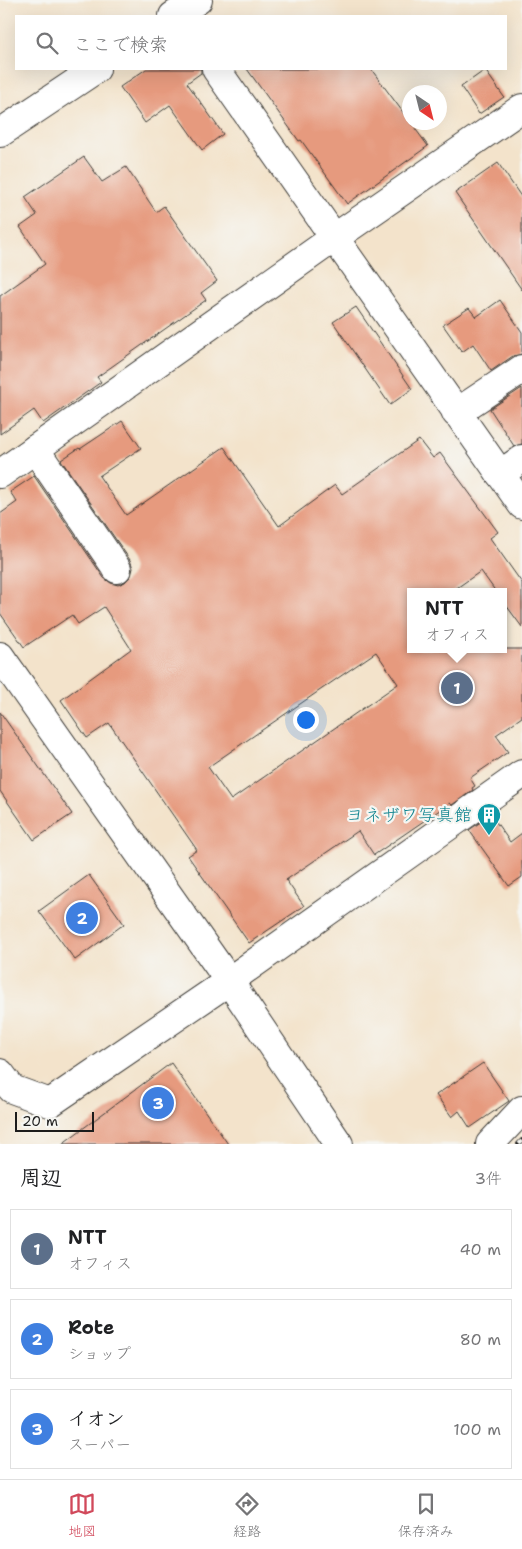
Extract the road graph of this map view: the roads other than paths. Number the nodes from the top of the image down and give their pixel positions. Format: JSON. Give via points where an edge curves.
{"nodes":[{"id":1,"x":95,"y":70,"type":"edge"},
{"id":2,"x":217,"y":70,"type":"edge"},
{"id":3,"x":522,"y":108,"type":"edge"},
{"id":4,"x":0,"y":134,"type":"edge"},
{"id":5,"x":334,"y":238,"type":"junction"},
{"id":6,"x":522,"y":369,"type":"edge"},
{"id":7,"x":456,"y":413,"type":"junction"},
{"id":8,"x":35,"y":450,"type":"junction"},
{"id":9,"x":522,"y":459,"type":"edge"},
{"id":10,"x":0,"y":474,"type":"edge"},
{"id":11,"x":500,"y":474,"type":"junction"},
{"id":12,"x":522,"y":505,"type":"edge"},
{"id":13,"x":117,"y":570,"type":"dead end"},
{"id":14,"x":0,"y":656,"type":"edge"},
{"id":15,"x":522,"y":774,"type":"edge"},
{"id":16,"x":229,"y":981,"type":"junction"},
{"id":17,"x":0,"y":1072,"type":"edge"},
{"id":18,"x":522,"y":1110,"type":"edge"},
{"id":19,"x":339,"y":1144,"type":"edge"},
{"id":20,"x":490,"y":1144,"type":"edge"}],
"edges":[{"from":1,"to":4,"type":"street"},
{"from":2,"to":5,"type":"street"},
{"from":3,"to":5,"type":"street"},
{"from":5,"to":7,"type":"street"},
{"from":5,"to":8,"type":"street"},
{"from":6,"to":7,"type":"street"},
{"from":7,"to":11,"type":"street"},
{"from":8,"to":10,"type":"street"},
{"from":8,"to":13,"type":"street"},
{"from":9,"to":11,"type":"street"},
{"from":11,"to":12,"type":"street"},
{"from":14,"to":16,"type":"street"},
{"from":15,"to":16,"type":"street"},
{"from":16,"to":17,"type":"street","via":[[50,1103],[12,1089]]},
{"from":16,"to":19,"type":"street"},
{"from":18,"to":20,"type":"street"}]}
